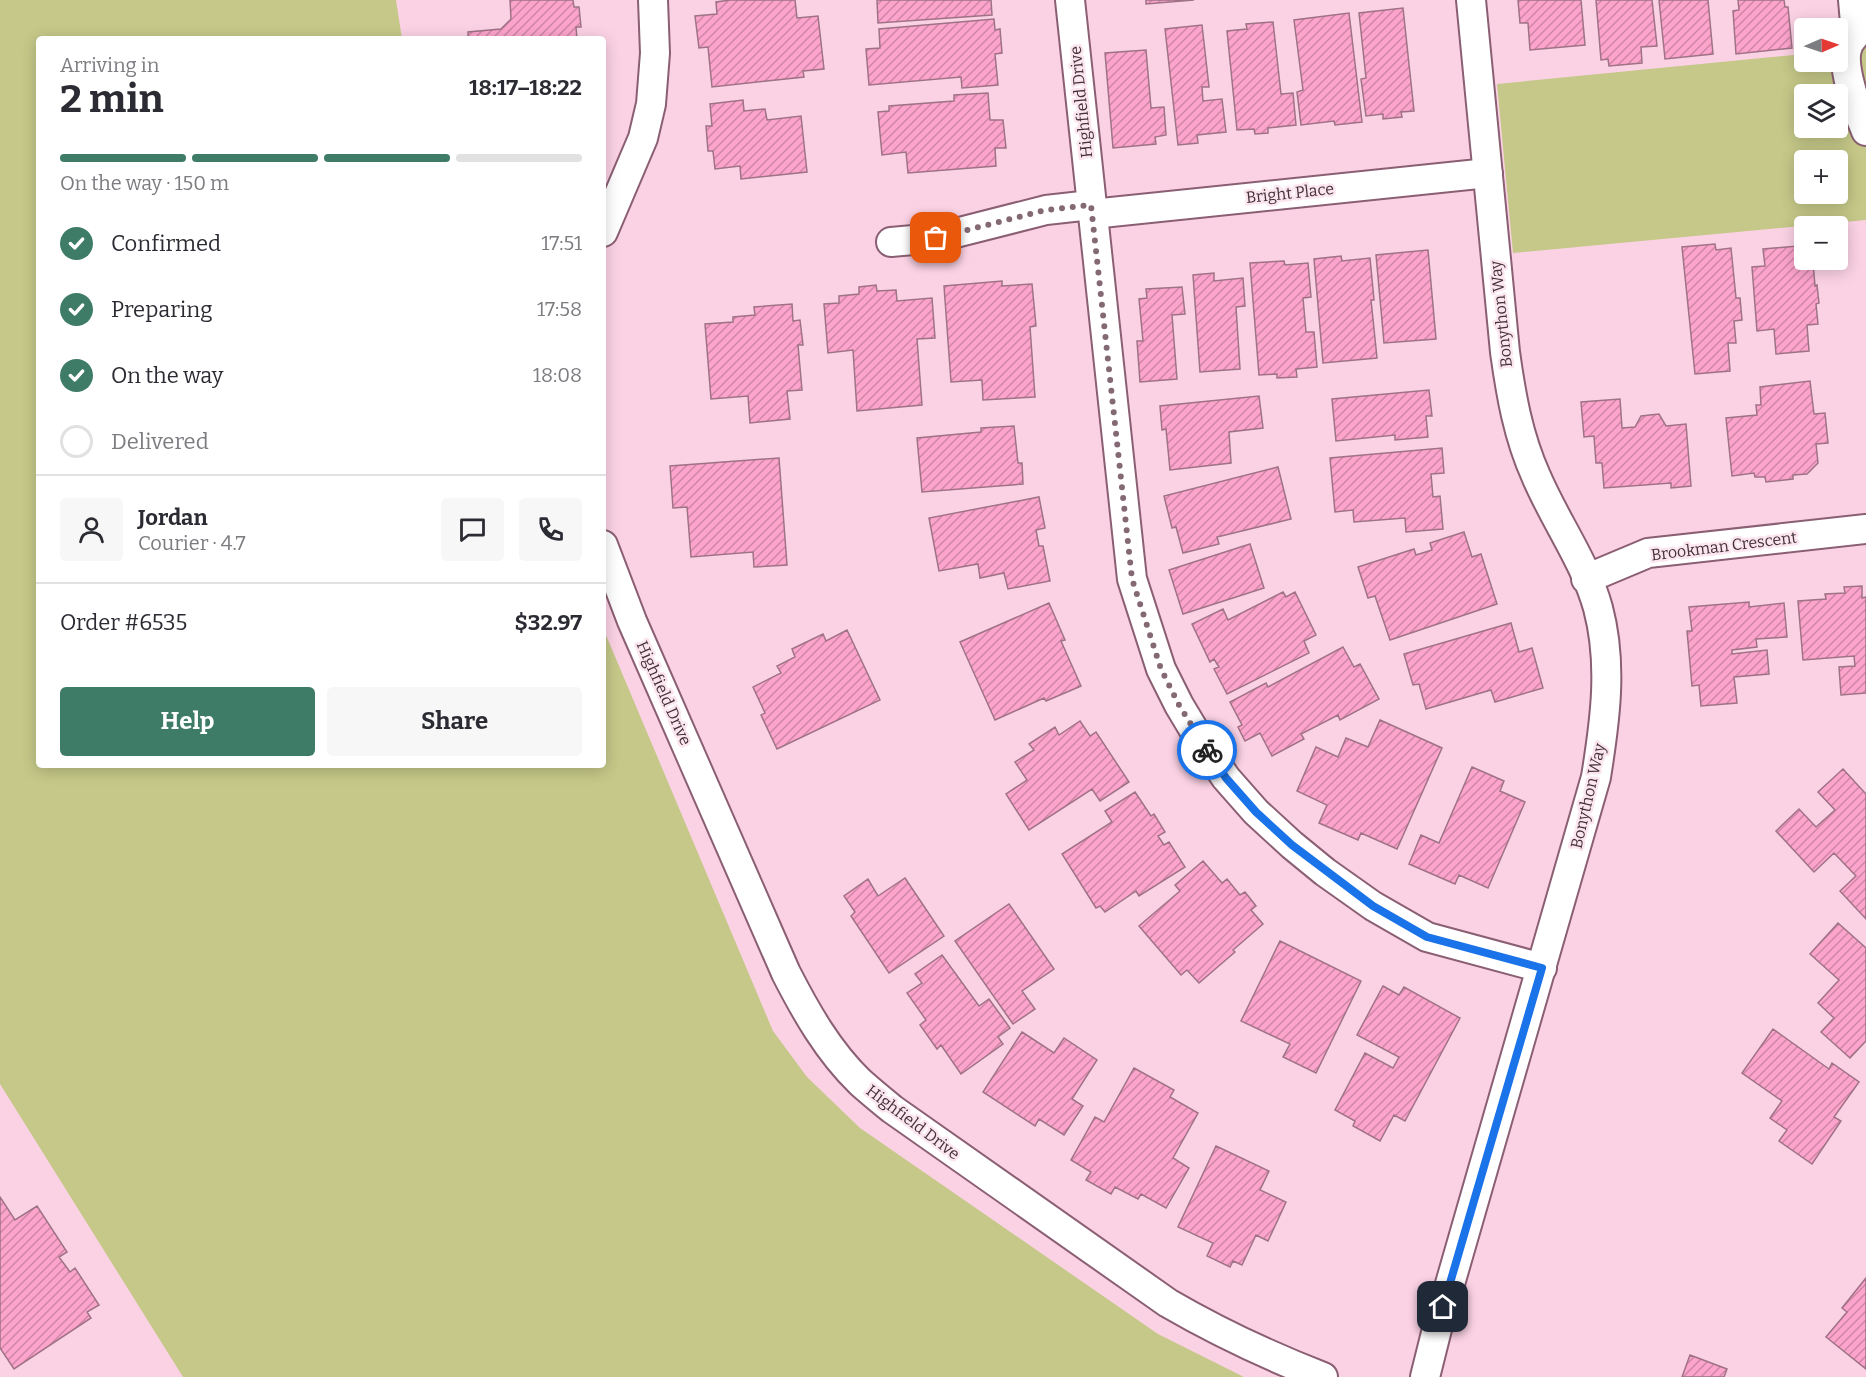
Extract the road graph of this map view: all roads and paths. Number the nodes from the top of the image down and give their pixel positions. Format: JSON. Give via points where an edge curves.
{"nodes":[{"id":1,"x":653,"y":0,"type":"edge"},
{"id":2,"x":1070,"y":0,"type":"edge"},
{"id":3,"x":1471,"y":0,"type":"edge"},
{"id":4,"x":1853,"y":0,"type":"edge"},
{"id":5,"x":1866,"y":131,"type":"edge"},
{"id":6,"x":1488,"y":173,"type":"junction"},
{"id":7,"x":1092,"y":209,"type":"junction"},
{"id":8,"x":606,"y":225,"type":"edge"},
{"id":9,"x":891,"y":242,"type":"dead end"},
{"id":10,"x":1866,"y":529,"type":"edge"},
{"id":11,"x":606,"y":553,"type":"edge"},
{"id":12,"x":1586,"y":579,"type":"junction"},
{"id":13,"x":1542,"y":968,"type":"junction"},
{"id":14,"x":1323,"y":1377,"type":"edge"},
{"id":15,"x":1425,"y":1377,"type":"edge"}],
"edges":[{"from":1,"to":8,"type":"street","via":[[651,104],[643,138]]},
{"from":2,"to":7,"type":"street","name":"Highfield Drive"},
{"from":3,"to":6,"type":"street","name":"Bonython Way"},
{"from":4,"to":5,"type":"street","via":[[1856,34],[1847,46],[1846,59]]},
{"from":6,"to":7,"type":"street","name":"Bright Place"},
{"from":6,"to":12,"type":"street","name":"Bonython Way","via":[[1511,399],[1536,476]]},
{"from":7,"to":9,"type":"street","via":[[1046,210],[936,238]]},
{"from":7,"to":13,"type":"street","name":"Highfield Drive","via":[[1132,579],[1161,669],[1200,740],[1256,812],[1292,845],[1373,906],[1427,937]]},
{"from":10,"to":12,"type":"street","name":"Brookman Crescent","via":[[1648,553]]},
{"from":11,"to":14,"type":"street","name":"Highfield Drive","via":[[786,973],[805,1010],[859,1081],[900,1116],[1168,1303],[1215,1330]]},
{"from":12,"to":13,"type":"street","name":"Bonython Way","via":[[1598,609],[1606,662],[1606,716],[1596,777]]},
{"from":13,"to":15,"type":"street","name":"Bonython Way"}]}
